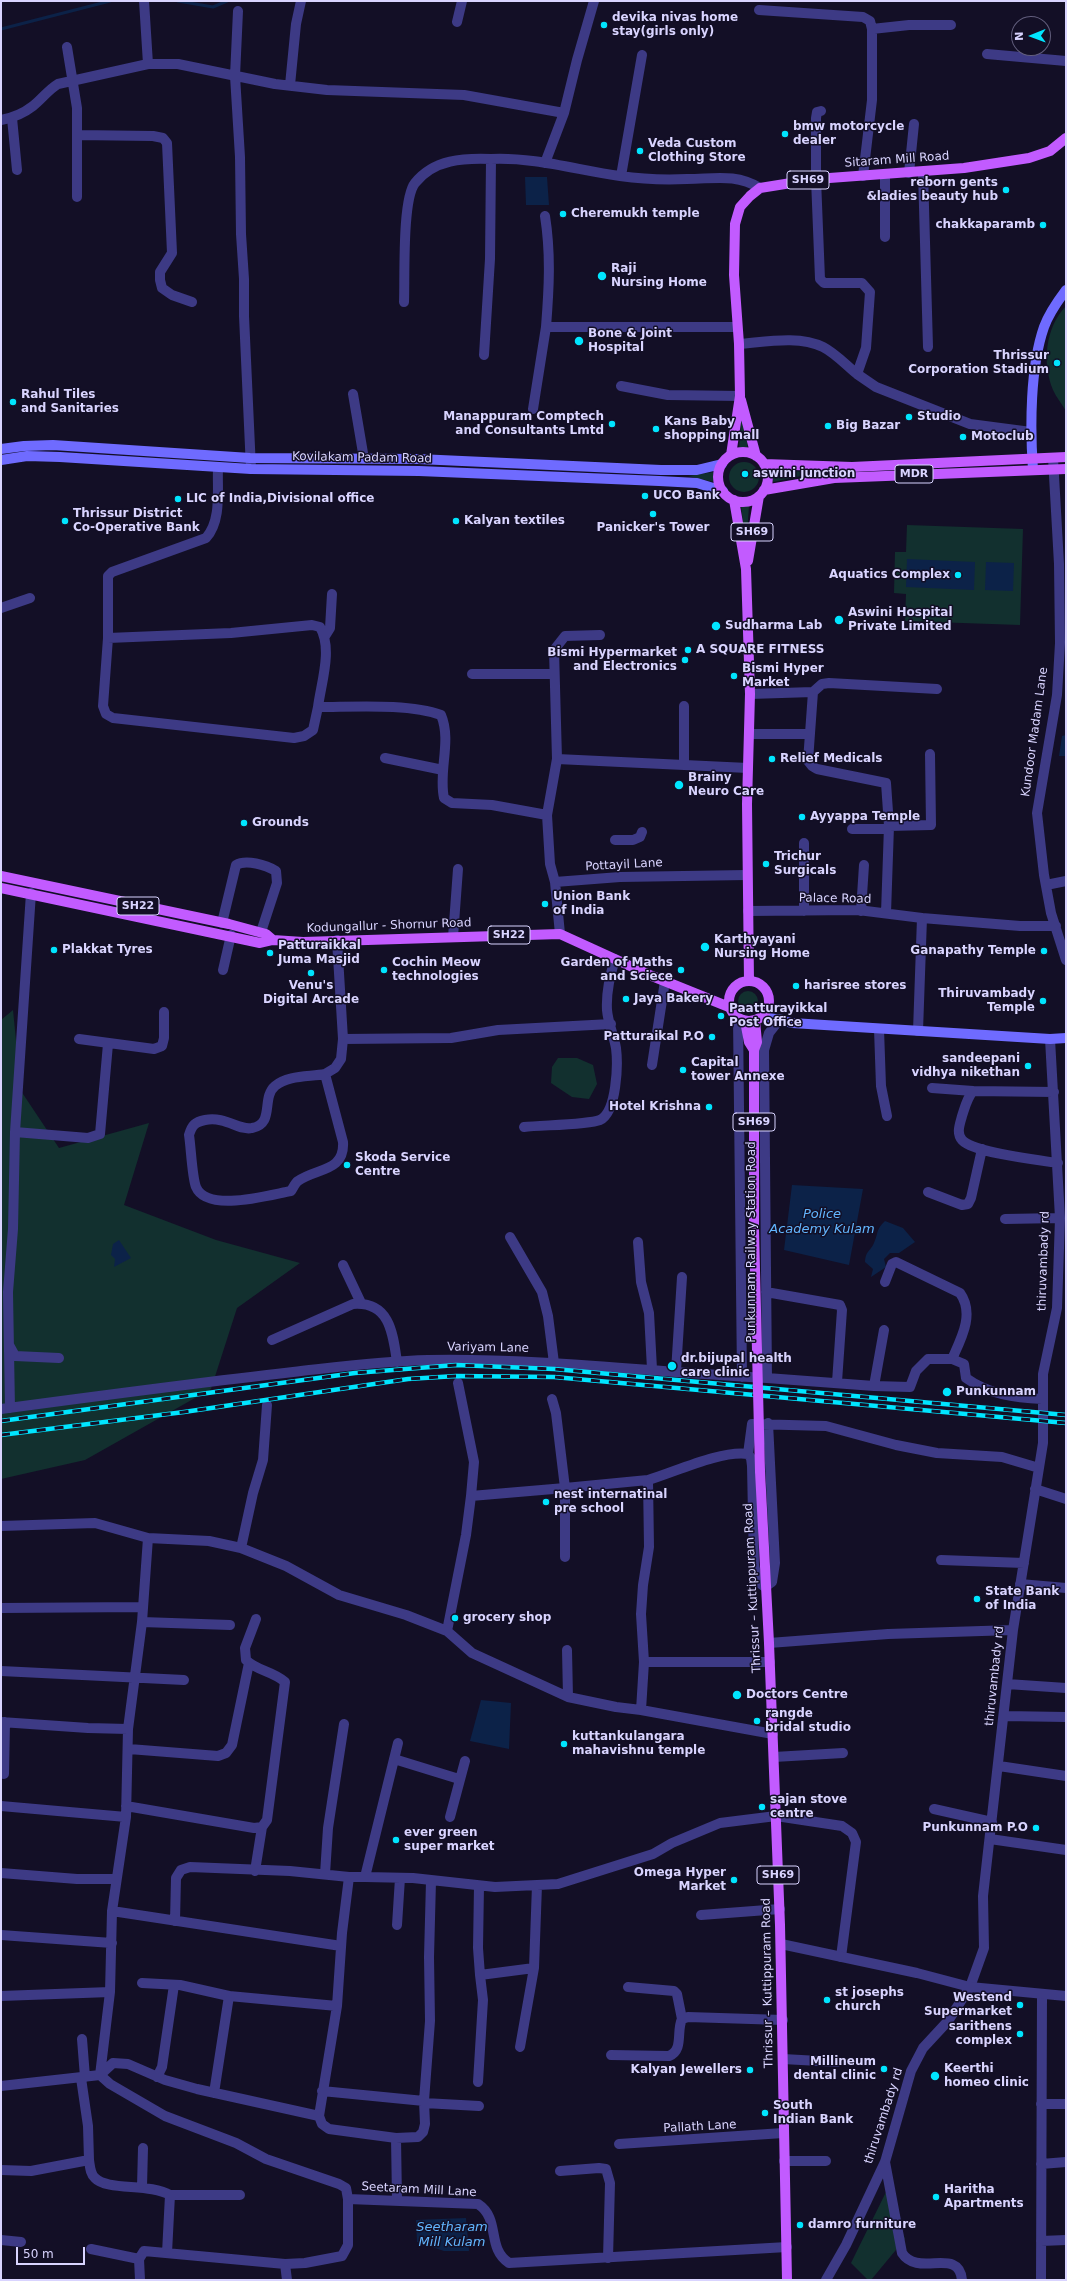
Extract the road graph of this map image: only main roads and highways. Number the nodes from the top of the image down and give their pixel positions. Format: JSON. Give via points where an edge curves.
{"nodes":[{"id":1,"x":1066,"y":138,"type":"edge"},
{"id":2,"x":1066,"y":290,"type":"edge"},
{"id":3,"x":740,"y":396,"type":"junction"},
{"id":4,"x":1,"y":449,"type":"edge"},
{"id":5,"x":731,"y":455,"type":"junction"},
{"id":6,"x":756,"y":456,"type":"junction"},
{"id":7,"x":1066,"y":457,"type":"edge"},
{"id":8,"x":1032,"y":458,"type":"junction"},
{"id":9,"x":1,"y":460,"type":"edge"},
{"id":10,"x":961,"y":462,"type":"junction"},
{"id":11,"x":722,"y":464,"type":"junction"},
{"id":12,"x":764,"y":464,"type":"junction"},
{"id":13,"x":861,"y":466,"type":"junction"},
{"id":14,"x":1066,"y":468,"type":"edge"},
{"id":15,"x":1033,"y":470,"type":"junction"},
{"id":16,"x":961,"y":472,"type":"junction"},
{"id":17,"x":862,"y":477,"type":"junction"},
{"id":18,"x":723,"y":491,"type":"junction"},
{"id":19,"x":761,"y":493,"type":"junction"},
{"id":20,"x":734,"y":500,"type":"junction"},
{"id":21,"x":746,"y":569,"type":"junction"},
{"id":22,"x":1,"y":876,"type":"edge"},
{"id":23,"x":1,"y":888,"type":"edge"},
{"id":24,"x":273,"y":940,"type":"junction"},
{"id":25,"x":749,"y":981,"type":"junction"},
{"id":26,"x":729,"y":1007,"type":"junction"},
{"id":27,"x":750,"y":1019,"type":"junction"},
{"id":28,"x":1066,"y":1038,"type":"edge"},
{"id":29,"x":787,"y":2280,"type":"edge"}],
"edges":[{"from":1,"to":3,"type":"main road","name":"Sitaram Mill Road","number":"SH69","via":[[1050,151],[1029,158],[964,168],[816,179],[760,188],[740,207],[736,224],[734,275]]},
{"from":2,"to":8,"type":"main road","via":[[1044,326],[1036,356],[1031,432]]},
{"from":3,"to":5,"type":"main road"},
{"from":3,"to":6,"type":"main road"},
{"from":4,"to":11,"type":"main road","name":"Kovilakam Padam Road","via":[[53,445],[250,458],[485,461],[697,470]]},
{"from":5,"to":6,"type":"main road","via":[[743,452]]},
{"from":5,"to":11,"type":"main road"},
{"from":6,"to":12,"type":"main road"},
{"from":7,"to":8,"type":"main road","number":"MDR"},
{"from":8,"to":10,"type":"main road","number":"MDR"},
{"from":8,"to":15,"type":"main road"},
{"from":9,"to":18,"type":"main road","name":"Kovilakam Padam Road","via":[[27,456],[60,457],[252,469],[420,471],[659,481],[697,483]]},
{"from":10,"to":13,"type":"main road","number":"MDR"},
{"from":10,"to":16,"type":"main road"},
{"from":11,"to":18,"type":"main road","via":[[718,478]]},
{"from":12,"to":13,"type":"main road","number":"MDR"},
{"from":12,"to":19,"type":"main road","number":"SH69","via":[[768,477]]},
{"from":13,"to":17,"type":"main road"},
{"from":14,"to":15,"type":"main road","number":"MDR"},
{"from":15,"to":16,"type":"main road","number":"MDR"},
{"from":16,"to":17,"type":"main road","number":"MDR"},
{"from":17,"to":19,"type":"main road","number":"MDR","via":[[821,479]]},
{"from":18,"to":20,"type":"main road"},
{"from":19,"to":20,"type":"main road","via":[[747,501]]},
{"from":19,"to":21,"type":"main road","number":"SH69"},
{"from":20,"to":21,"type":"main road","number":"SH69"},
{"from":21,"to":25,"type":"main road","number":"SH69","via":[[750,694]]},
{"from":22,"to":24,"type":"main road","number":"SH22","via":[[261,932]]},
{"from":23,"to":24,"type":"main road","number":"SH22","via":[[260,942]]},
{"from":24,"to":26,"type":"main road","name":"Kodungallur - Shornur Road","number":"SH22","via":[[303,942],[560,934]]},
{"from":25,"to":26,"type":"main road","via":[[735,986],[731,992]]},
{"from":25,"to":27,"type":"main road","number":"SH69","via":[[758,984],[767,995],[768,1004]]},
{"from":26,"to":27,"type":"main road"},
{"from":27,"to":28,"type":"main road","via":[[780,1019],[792,1023],[879,1029]]},
{"from":27,"to":29,"type":"main road","name":"Thrissur – Kuttippuram Road","number":"SH69","bridge":true,"via":[[757,1042],[754,1050],[754,1230],[760,1471],[780,1909]]}]}
